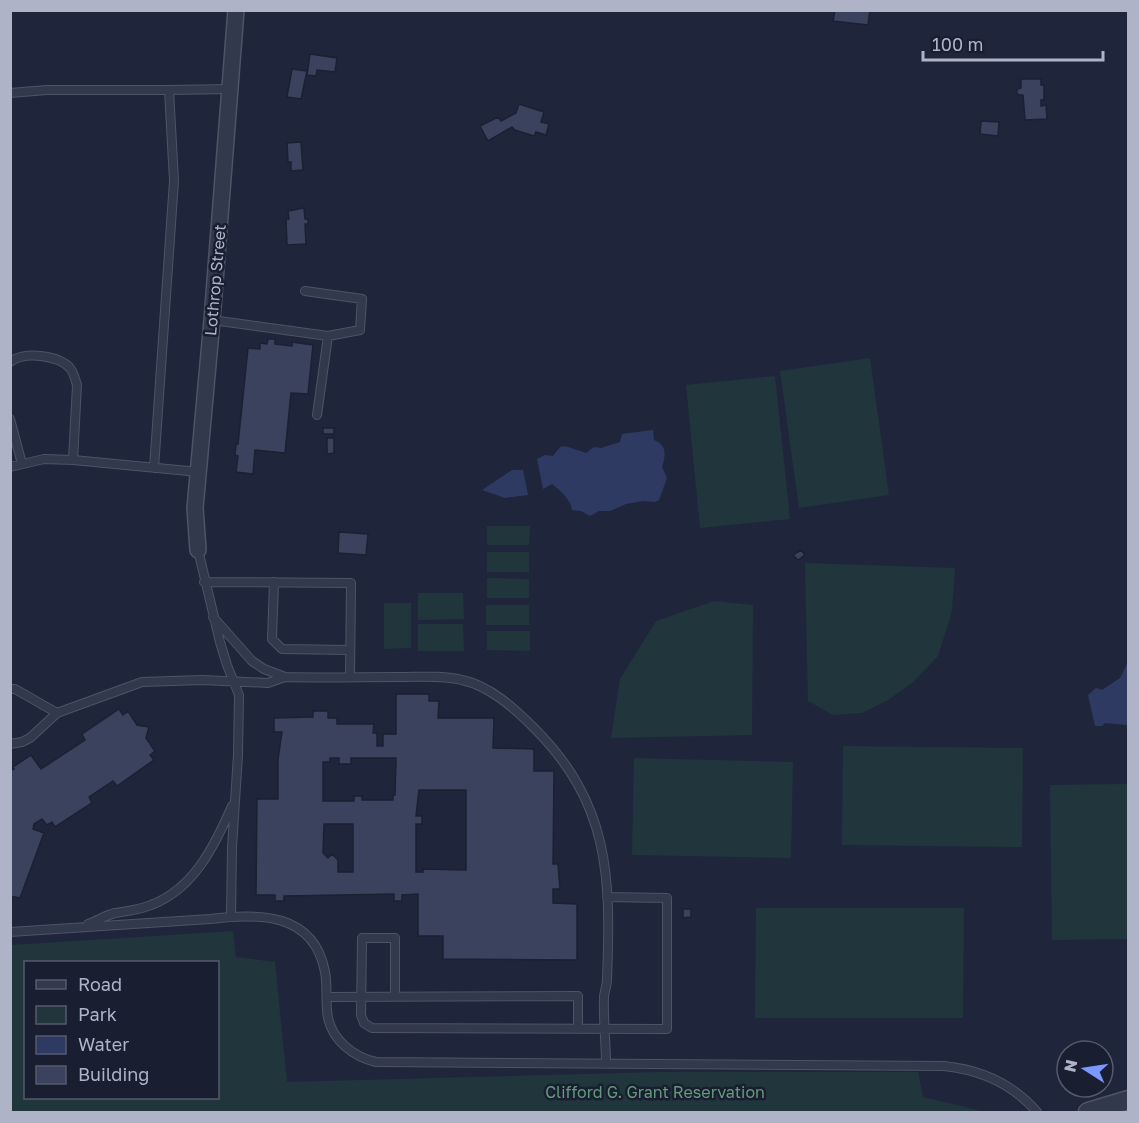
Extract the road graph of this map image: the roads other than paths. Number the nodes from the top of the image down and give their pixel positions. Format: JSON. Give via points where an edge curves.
{"nodes":[{"id":1,"x":236,"y":10,"type":"edge"},
{"id":2,"x":230,"y":89,"type":"junction"},
{"id":3,"x":169,"y":90,"type":"junction"},
{"id":4,"x":10,"y":93,"type":"edge"},
{"id":5,"x":305,"y":291,"type":"dead end"},
{"id":6,"x":212,"y":321,"type":"junction"},
{"id":7,"x":328,"y":336,"type":"junction"},
{"id":8,"x":10,"y":362,"type":"edge"},
{"id":9,"x":317,"y":415,"type":"dead end"},
{"id":10,"x":10,"y":419,"type":"edge"},
{"id":11,"x":72,"y":460,"type":"junction"},
{"id":12,"x":22,"y":464,"type":"junction"},
{"id":13,"x":10,"y":467,"type":"edge"},
{"id":14,"x":154,"y":468,"type":"junction"},
{"id":15,"x":199,"y":472,"type":"junction"},
{"id":16,"x":198,"y":550,"type":"joint"},
{"id":17,"x":204,"y":582,"type":"junction"},
{"id":18,"x":274,"y":582,"type":"junction"},
{"id":19,"x":213,"y":617,"type":"junction"},
{"id":20,"x":350,"y":650,"type":"junction"},
{"id":21,"x":285,"y":677,"type":"junction"},
{"id":22,"x":350,"y":677,"type":"junction"},
{"id":23,"x":235,"y":682,"type":"junction"},
{"id":24,"x":12,"y":687,"type":"edge"},
{"id":25,"x":57,"y":713,"type":"junction"},
{"id":26,"x":10,"y":744,"type":"edge"},
{"id":27,"x":235,"y":799,"type":"junction"},
{"id":28,"x":607,"y":897,"type":"junction"},
{"id":29,"x":231,"y":916,"type":"junction"},
{"id":30,"x":82,"y":927,"type":"junction"},
{"id":31,"x":10,"y":932,"type":"edge"},
{"id":32,"x":361,"y":996,"type":"junction"},
{"id":33,"x":395,"y":996,"type":"junction"},
{"id":34,"x":327,"y":997,"type":"junction"},
{"id":35,"x":578,"y":1029,"type":"junction"},
{"id":36,"x":606,"y":1029,"type":"junction"},
{"id":37,"x":606,"y":1064,"type":"junction"},
{"id":38,"x":1128,"y":1100,"type":"edge"},
{"id":39,"x":1037,"y":1113,"type":"edge"},
{"id":40,"x":1088,"y":1113,"type":"edge"}],
"edges":[{"from":1,"to":2,"type":"street","name":"Lothrop Street"},
{"from":2,"to":3,"type":"lane"},
{"from":2,"to":6,"type":"street","name":"Lothrop Street"},
{"from":3,"to":4,"type":"lane"},
{"from":3,"to":14,"type":"lane","via":[[174,181]]},
{"from":5,"to":7,"type":"lane","via":[[362,299],[360,330]]},
{"from":6,"to":7,"type":"lane"},
{"from":6,"to":15,"type":"street","name":"Lothrop Street"},
{"from":7,"to":9,"type":"lane"},
{"from":8,"to":11,"type":"lane","via":[[26,356],[55,359],[74,374],[77,385]]},
{"from":10,"to":12,"type":"lane"},
{"from":11,"to":12,"type":"lane","via":[[44,459]]},
{"from":11,"to":14,"type":"lane"},
{"from":12,"to":13,"type":"lane"},
{"from":14,"to":15,"type":"lane"},
{"from":15,"to":16,"type":"street","name":"Lothrop Street","via":[[195,515]]},
{"from":16,"to":17,"type":"lane"},
{"from":17,"to":18,"type":"lane"},
{"from":17,"to":19,"type":"lane"},
{"from":18,"to":20,"type":"lane","via":[[272,639],[282,649]]},
{"from":18,"to":20,"type":"lane","via":[[351,583]]},
{"from":19,"to":21,"type":"lane","via":[[252,661]]},
{"from":19,"to":23,"type":"lane"},
{"from":20,"to":22,"type":"lane"},
{"from":21,"to":22,"type":"lane"},
{"from":21,"to":23,"type":"lane","via":[[268,683]]},
{"from":22,"to":28,"type":"lane","via":[[461,679],[513,708],[552,746],[580,786],[600,837]]},
{"from":23,"to":25,"type":"lane","via":[[147,681]]},
{"from":23,"to":27,"type":"lane","via":[[240,702]]},
{"from":24,"to":25,"type":"lane"},
{"from":25,"to":26,"type":"lane","via":[[30,738]]},
{"from":27,"to":29,"type":"lane"},
{"from":27,"to":30,"type":"lane","via":[[208,854],[177,890],[153,905],[112,914]]},
{"from":28,"to":36,"type":"lane"},
{"from":28,"to":36,"type":"lane","via":[[667,898],[667,1029]]},
{"from":29,"to":30,"type":"lane"},
{"from":29,"to":34,"type":"lane","via":[[267,916],[286,921],[302,932],[320,955]]},
{"from":30,"to":31,"type":"lane"},
{"from":32,"to":33,"type":"lane"},
{"from":32,"to":33,"type":"lane","via":[[362,938],[394,938]]},
{"from":32,"to":34,"type":"lane"},
{"from":32,"to":35,"type":"lane","via":[[361,1018],[372,1028]]},
{"from":33,"to":35,"type":"lane","via":[[578,996]]},
{"from":34,"to":37,"type":"lane","via":[[328,1018],[335,1034],[346,1048],[368,1060]]},
{"from":35,"to":36,"type":"lane"},
{"from":36,"to":37,"type":"lane"},
{"from":37,"to":39,"type":"lane","via":[[952,1066],[1001,1081]]},
{"from":38,"to":40,"type":"street"}]}
